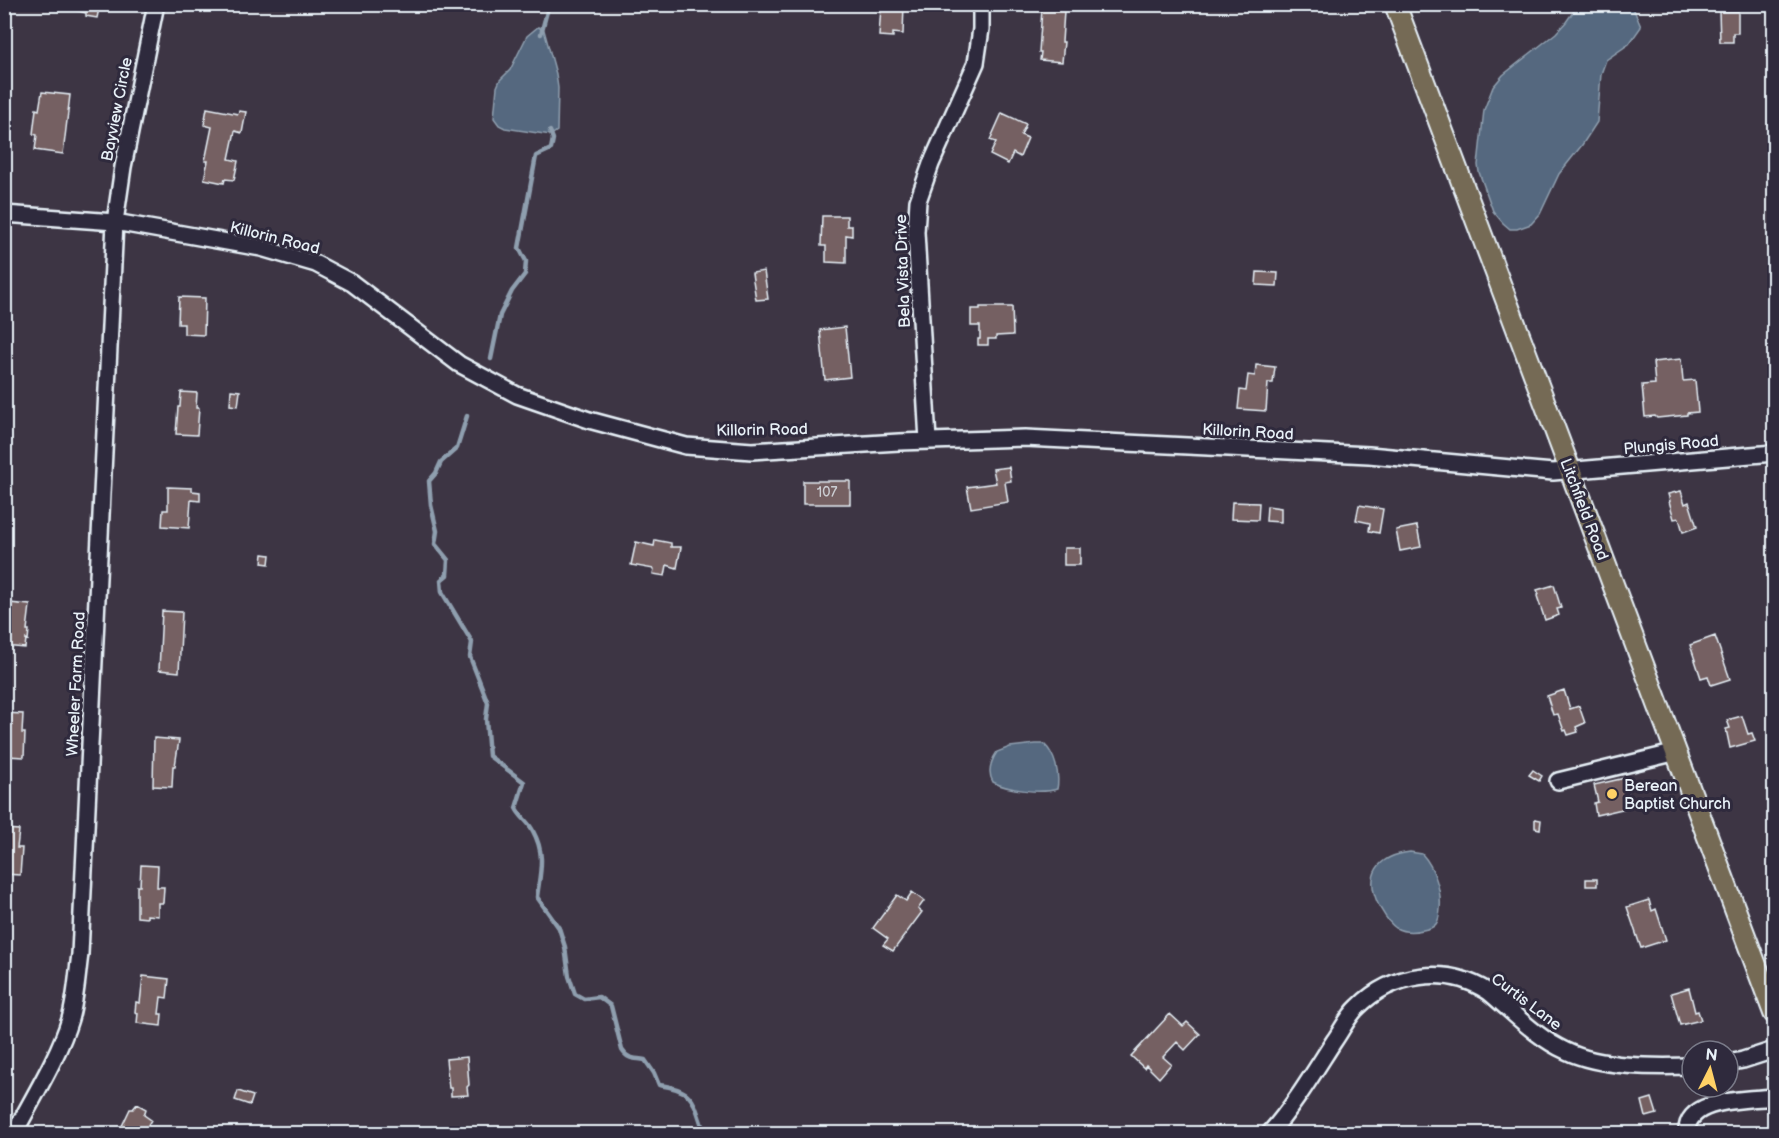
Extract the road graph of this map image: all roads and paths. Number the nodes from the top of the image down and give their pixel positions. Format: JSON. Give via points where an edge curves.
{"nodes":[{"id":1,"x":156,"y":4,"type":"edge"},
{"id":2,"x":981,"y":4,"type":"edge"},
{"id":3,"x":1395,"y":4,"type":"edge"},
{"id":4,"x":4,"y":214,"type":"edge"},
{"id":5,"x":115,"y":222,"type":"junction"},
{"id":6,"x":928,"y":441,"type":"junction"},
{"id":7,"x":1774,"y":453,"type":"edge"},
{"id":8,"x":1571,"y":471,"type":"junction"},
{"id":9,"x":1677,"y":752,"type":"junction"},
{"id":10,"x":1558,"y":781,"type":"dead end"},
{"id":11,"x":1774,"y":1013,"type":"edge"},
{"id":12,"x":1774,"y":1050,"type":"edge"},
{"id":13,"x":1740,"y":1061,"type":"edge"},
{"id":14,"x":1680,"y":1066,"type":"edge"},
{"id":15,"x":1774,"y":1097,"type":"edge"},
{"id":16,"x":14,"y":1134,"type":"edge"},
{"id":17,"x":1269,"y":1134,"type":"edge"},
{"id":18,"x":1687,"y":1134,"type":"edge"}],
"edges":[{"from":1,"to":5,"type":"street","name":"Bayview Circle"},
{"from":2,"to":6,"type":"street","name":"Bela Vista Drive","via":[[976,63],[918,201],[916,232]]},
{"from":3,"to":8,"type":"main road","name":"Litchfield Road"},
{"from":4,"to":5,"type":"street","name":"Killorin Road"},
{"from":5,"to":6,"type":"street","name":"Killorin Road","via":[[261,248],[316,264],[352,283],[459,364],[518,395],[589,420],[686,446],[752,451]]},
{"from":5,"to":16,"type":"street","name":"Wheeler Farm Road","via":[[80,954],[70,1020]]},
{"from":6,"to":8,"type":"street","name":"Killorin Road","via":[[1025,438],[1369,455]]},
{"from":7,"to":8,"type":"street","name":"Plungis Road"},
{"from":8,"to":9,"type":"main road","name":"Litchfield Road"},
{"from":9,"to":10,"type":"street"},
{"from":9,"to":11,"type":"main road","name":"Litchfield Road"},
{"from":12,"to":13,"type":"street"},
{"from":14,"to":17,"type":"street","name":"Curtis Lane","via":[[1586,1059],[1543,1038],[1471,982],[1428,974],[1410,977],[1374,993],[1356,1008]]},
{"from":15,"to":18,"type":"street","via":[[1714,1103],[1695,1112],[1686,1125]]}]}
